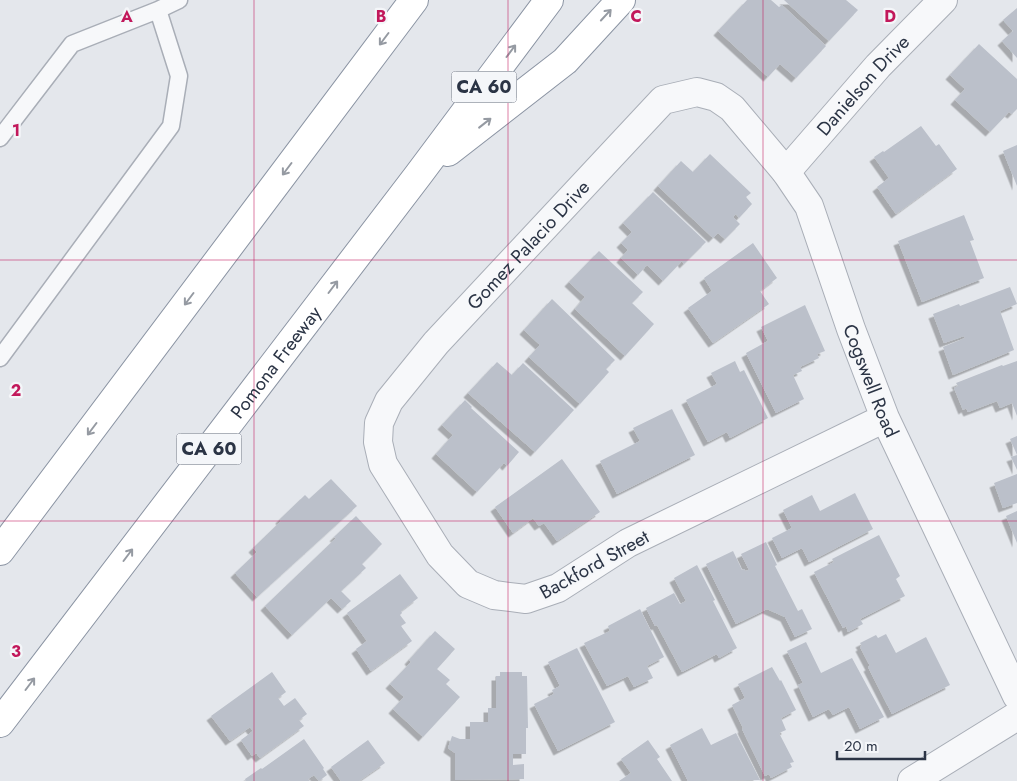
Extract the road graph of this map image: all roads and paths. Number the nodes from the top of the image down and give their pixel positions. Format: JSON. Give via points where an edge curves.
{"nodes":[{"id":1,"x":179,"y":0,"type":"edge"},
{"id":2,"x":414,"y":0,"type":"edge"},
{"id":3,"x":549,"y":0,"type":"edge"},
{"id":4,"x":621,"y":0,"type":"edge"},
{"id":5,"x":943,"y":0,"type":"edge"},
{"id":6,"x":158,"y":10,"type":"junction"},
{"id":7,"x":697,"y":92,"type":"joint"},
{"id":8,"x":0,"y":138,"type":"edge"},
{"id":9,"x":786,"y":172,"type":"junction"},
{"id":10,"x":419,"y":174,"type":"junction"},
{"id":11,"x":0,"y":358,"type":"edge"},
{"id":12,"x":885,"y":418,"type":"junction"},
{"id":13,"x":379,"y":423,"type":"joint"},
{"id":14,"x":0,"y":551,"type":"edge"},
{"id":15,"x":1017,"y":696,"type":"edge"},
{"id":16,"x":1017,"y":716,"type":"edge"},
{"id":17,"x":0,"y":723,"type":"edge"},
{"id":18,"x":912,"y":781,"type":"edge"}],
"edges":[{"from":1,"to":6,"type":"lane"},
{"from":2,"to":14,"type":"highway","one_way":true},
{"from":10,"to":3,"type":"highway","name":"Pomona Freeway","number":"CA 60","one_way":true},
{"from":10,"to":4,"type":"highway","one_way":true,"via":[[565,60]]},
{"from":5,"to":9,"type":"street","name":"Danielson Drive","via":[[878,66]]},
{"from":6,"to":8,"type":"lane","via":[[72,44]]},
{"from":6,"to":11,"type":"lane","via":[[179,76],[171,126]]},
{"from":7,"to":9,"type":"street","name":"Cogswell Road","via":[[716,97],[732,108]]},
{"from":7,"to":13,"type":"street","name":"Gomez Palacio Drive","via":[[664,100],[436,342],[389,401]]},
{"from":9,"to":12,"type":"street","name":"Cogswell Road","via":[[809,206],[850,329]]},
{"from":17,"to":10,"type":"highway","name":"Pomona Freeway","number":"CA 60","one_way":true},
{"from":12,"to":13,"type":"street","name":"Backford Street","via":[[628,543],[558,588],[526,599],[494,595],[468,584],[440,555],[383,464],[378,442]]},
{"from":12,"to":15,"type":"street","name":"Cogswell Road"},
{"from":16,"to":18,"type":"street"}]}
